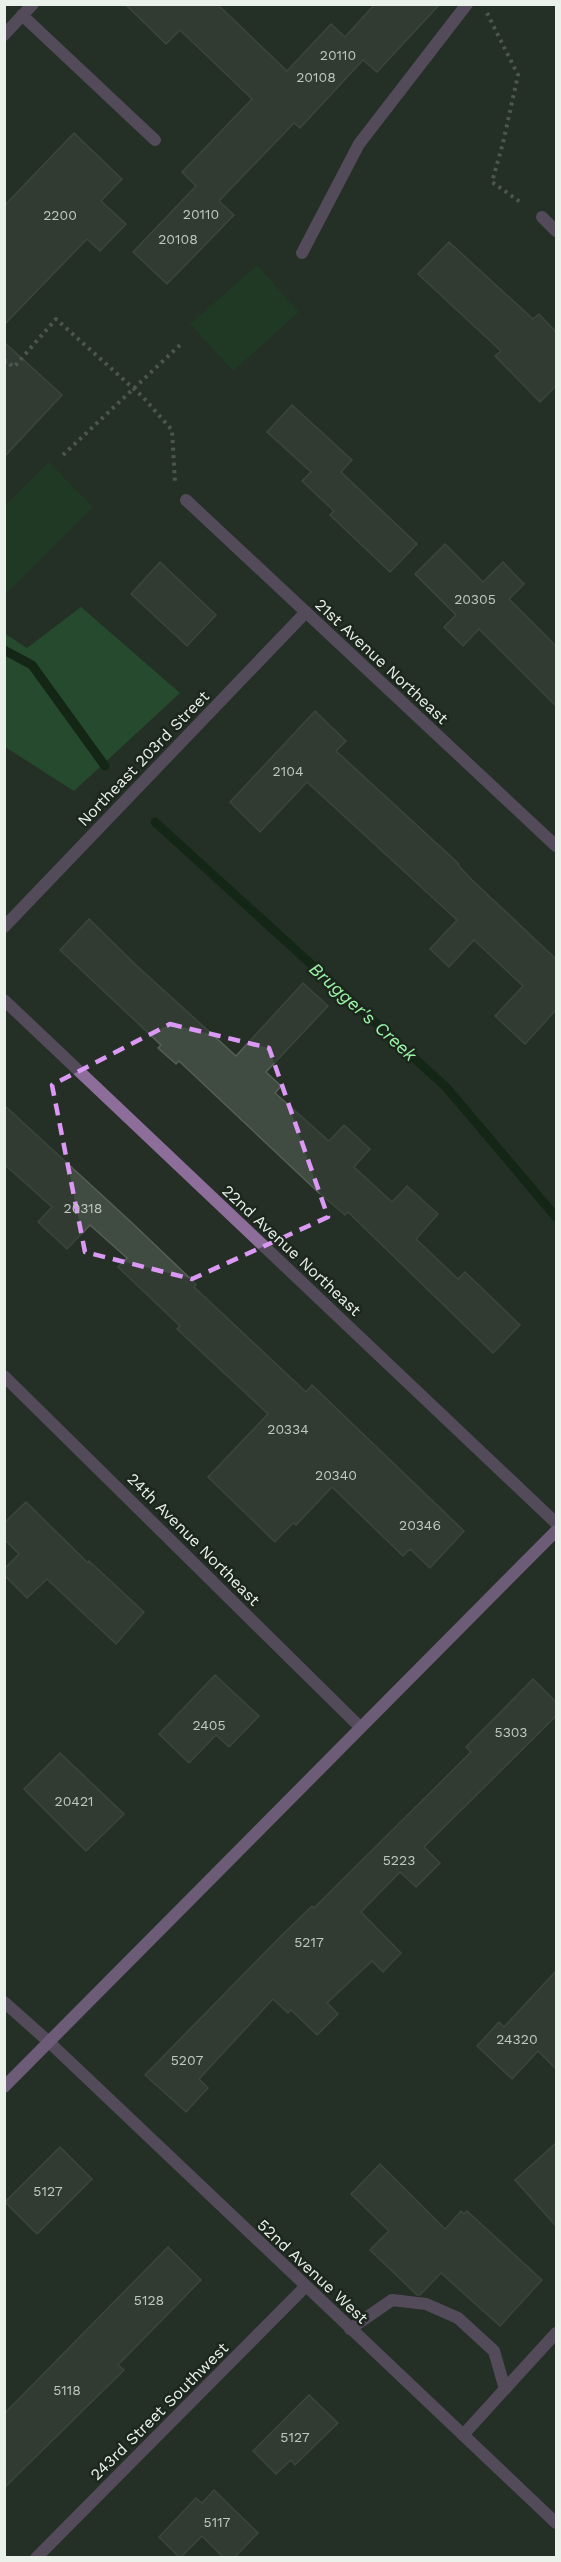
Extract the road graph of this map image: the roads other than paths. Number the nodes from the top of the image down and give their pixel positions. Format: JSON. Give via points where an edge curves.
{"nodes":[{"id":1,"x":33,"y":4,"type":"edge"},
{"id":2,"x":467,"y":4,"type":"edge"},
{"id":3,"x":22,"y":15,"type":"junction"},
{"id":4,"x":4,"y":35,"type":"edge"},
{"id":5,"x":155,"y":140,"type":"dead end"},
{"id":6,"x":542,"y":217,"type":"road end"},
{"id":7,"x":556,"y":231,"type":"edge"},
{"id":8,"x":302,"y":253,"type":"dead end"},
{"id":9,"x":186,"y":500,"type":"road end"},
{"id":10,"x":306,"y":612,"type":"junction"},
{"id":11,"x":556,"y":846,"type":"edge"},
{"id":12,"x":4,"y":927,"type":"edge"},
{"id":13,"x":4,"y":1000,"type":"edge"},
{"id":14,"x":4,"y":1376,"type":"edge"},
{"id":15,"x":556,"y":1523,"type":"edge"},
{"id":16,"x":556,"y":1531,"type":"edge"},
{"id":17,"x":360,"y":1727,"type":"junction"},
{"id":18,"x":4,"y":2002,"type":"edge"},
{"id":19,"x":49,"y":2042,"type":"junction"},
{"id":20,"x":4,"y":2087,"type":"edge"},
{"id":21,"x":305,"y":2287,"type":"junction"},
{"id":22,"x":350,"y":2329,"type":"junction"},
{"id":23,"x":556,"y":2333,"type":"edge"},
{"id":24,"x":505,"y":2389,"type":"junction"},
{"id":25,"x":463,"y":2435,"type":"junction"},
{"id":26,"x":556,"y":2520,"type":"edge"},
{"id":27,"x":36,"y":2558,"type":"edge"}],
"edges":[{"from":1,"to":3,"type":"street"},
{"from":2,"to":8,"type":"street","via":[[359,144]]},
{"from":3,"to":4,"type":"street"},
{"from":3,"to":5,"type":"street"},
{"from":6,"to":7,"type":"street"},
{"from":9,"to":10,"type":"street","name":"21st Avenue Northeast"},
{"from":10,"to":11,"type":"street","name":"21st Avenue Northeast"},
{"from":10,"to":12,"type":"street","name":"Northeast 203rd Street"},
{"from":13,"to":15,"type":"street","name":"22nd Avenue Northeast"},
{"from":14,"to":17,"type":"street","name":"24th Avenue Northeast"},
{"from":16,"to":17,"type":"main road"},
{"from":17,"to":19,"type":"main road"},
{"from":18,"to":19,"type":"street","name":"52nd Avenue West"},
{"from":19,"to":20,"type":"main road"},
{"from":19,"to":21,"type":"street","name":"52nd Avenue West"},
{"from":21,"to":22,"type":"street","name":"52nd Avenue West"},
{"from":21,"to":27,"type":"street","name":"243rd Street Southwest"},
{"from":22,"to":24,"type":"street","via":[[392,2300],[426,2304],[458,2318],[494,2351]]},
{"from":22,"to":25,"type":"street","name":"52nd Avenue West"},
{"from":23,"to":24,"type":"street"},
{"from":24,"to":25,"type":"street"},
{"from":25,"to":26,"type":"street","name":"52nd Avenue West"}]}
